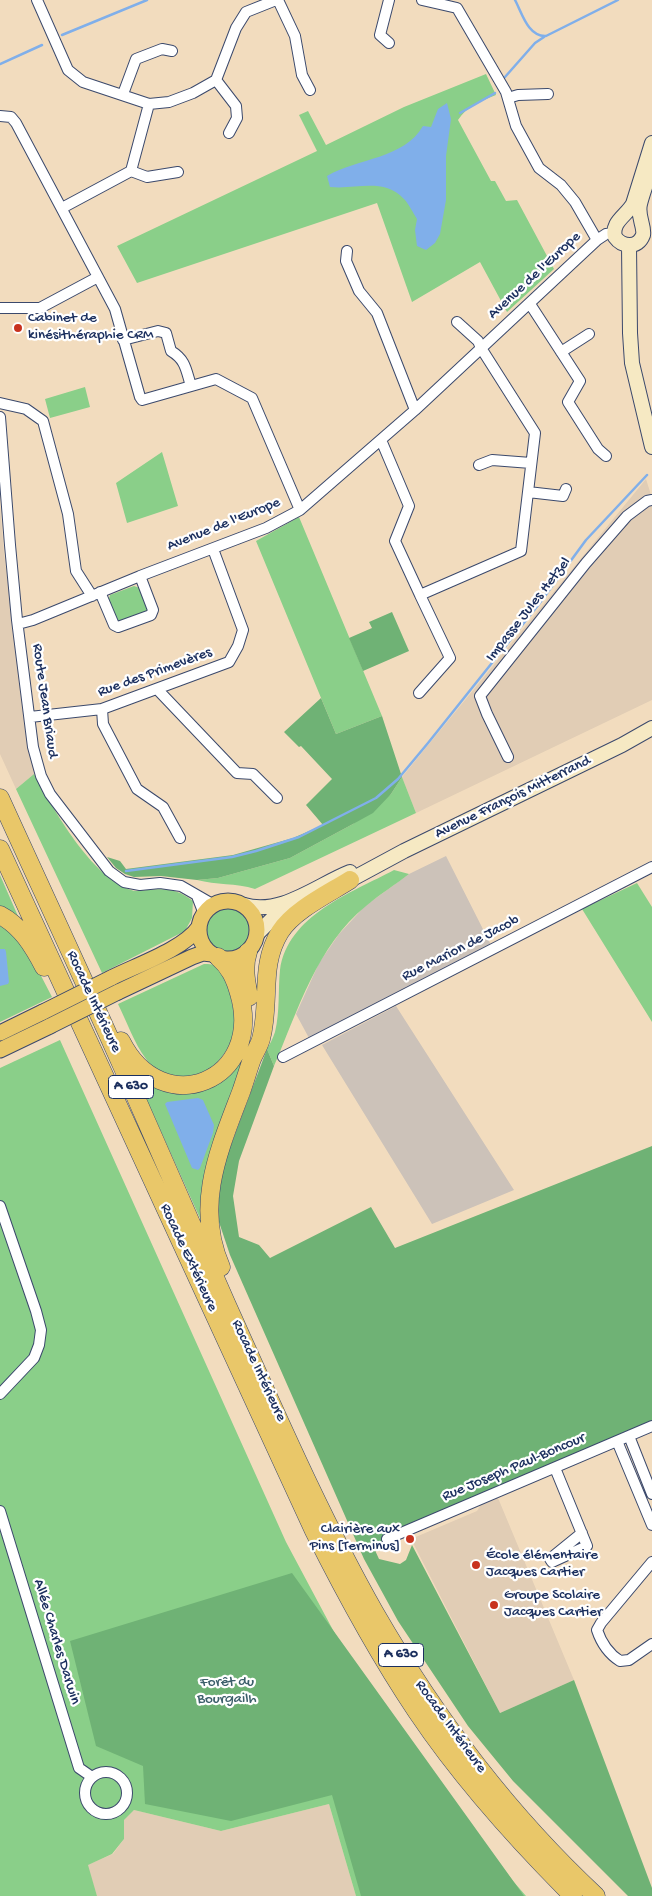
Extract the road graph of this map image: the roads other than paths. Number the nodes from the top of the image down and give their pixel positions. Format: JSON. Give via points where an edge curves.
{"nodes":[{"id":1,"x":37,"y":0,"type":"edge"},
{"id":2,"x":277,"y":0,"type":"edge"},
{"id":3,"x":389,"y":0,"type":"edge"},
{"id":4,"x":422,"y":0,"type":"edge"},
{"id":5,"x":389,"y":43,"type":"dead end"},
{"id":6,"x":172,"y":51,"type":"dead end"},
{"id":7,"x":216,"y":80,"type":"junction"},
{"id":8,"x":310,"y":90,"type":"dead end"},
{"id":9,"x":123,"y":94,"type":"junction"},
{"id":10,"x":548,"y":94,"type":"dead end"},
{"id":11,"x":508,"y":98,"type":"junction"},
{"id":12,"x":149,"y":104,"type":"junction"},
{"id":13,"x":0,"y":116,"type":"edge"},
{"id":14,"x":229,"y":133,"type":"dead end"},
{"id":15,"x":652,"y":143,"type":"edge"},
{"id":16,"x":131,"y":171,"type":"junction"},
{"id":17,"x":178,"y":172,"type":"dead end"},
{"id":18,"x":651,"y":173,"type":"edge"},
{"id":19,"x":638,"y":189,"type":"junction"},
{"id":20,"x":62,"y":208,"type":"junction"},
{"id":21,"x":622,"y":217,"type":"junction"},
{"id":22,"x":640,"y":222,"type":"junction"},
{"id":23,"x":614,"y":233,"type":"junction"},
{"id":24,"x":597,"y":240,"type":"junction"},
{"id":25,"x":629,"y":246,"type":"junction"},
{"id":26,"x":347,"y":251,"type":"dead end"},
{"id":27,"x":98,"y":276,"type":"junction"},
{"id":28,"x":530,"y":304,"type":"junction"},
{"id":29,"x":0,"y":308,"type":"edge"},
{"id":30,"x":457,"y":322,"type":"dead end"},
{"id":31,"x":589,"y":334,"type":"dead end"},
{"id":32,"x":123,"y":340,"type":"junction"},
{"id":33,"x":481,"y":348,"type":"junction"},
{"id":34,"x":561,"y":352,"type":"junction"},
{"id":35,"x":192,"y":386,"type":"junction"},
{"id":36,"x":0,"y":403,"type":"edge"},
{"id":37,"x":415,"y":410,"type":"junction"},
{"id":38,"x":0,"y":417,"type":"edge"},
{"id":39,"x":380,"y":440,"type":"junction"},
{"id":40,"x":652,"y":447,"type":"edge"},
{"id":41,"x":606,"y":456,"type":"dead end"},
{"id":42,"x":531,"y":463,"type":"junction"},
{"id":43,"x":479,"y":465,"type":"dead end"},
{"id":44,"x":566,"y":489,"type":"dead end"},
{"id":45,"x":528,"y":492,"type":"junction"},
{"id":46,"x":652,"y":500,"type":"edge"},
{"id":47,"x":300,"y":510,"type":"junction"},
{"id":48,"x":213,"y":549,"type":"junction"},
{"id":49,"x":140,"y":576,"type":"junction"},
{"id":50,"x":96,"y":594,"type":"junction"},
{"id":51,"x":420,"y":595,"type":"junction"},
{"id":52,"x":18,"y":624,"type":"junction"},
{"id":53,"x":157,"y":689,"type":"junction"},
{"id":54,"x":418,"y":693,"type":"dead end"},
{"id":55,"x":102,"y":709,"type":"junction"},
{"id":56,"x":30,"y":717,"type":"junction"},
{"id":57,"x":652,"y":719,"type":"edge"},
{"id":58,"x":652,"y":728,"type":"edge"},
{"id":59,"x":622,"y":745,"type":"junction"},
{"id":60,"x":508,"y":758,"type":"dead end"},
{"id":61,"x":0,"y":798,"type":"edge"},
{"id":62,"x":277,"y":798,"type":"dead end"},
{"id":63,"x":180,"y":838,"type":"dead end"},
{"id":64,"x":0,"y":849,"type":"edge"},
{"id":65,"x":404,"y":852,"type":"junction"},
{"id":66,"x":652,"y":867,"type":"edge"},
{"id":67,"x":350,"y":880,"type":"junction"},
{"id":68,"x":244,"y":905,"type":"junction"},
{"id":69,"x":52,"y":911,"type":"junction"},
{"id":70,"x":0,"y":914,"type":"edge"},
{"id":71,"x":206,"y":915,"type":"junction"},
{"id":72,"x":257,"y":934,"type":"junction"},
{"id":73,"x":248,"y":952,"type":"junction"},
{"id":74,"x":215,"y":956,"type":"junction"},
{"id":75,"x":77,"y":1016,"type":"junction"},
{"id":76,"x":0,"y":1033,"type":"edge"},
{"id":77,"x":0,"y":1050,"type":"edge"},
{"id":78,"x":283,"y":1057,"type":"dead end"},
{"id":79,"x":252,"y":1059,"type":"junction"},
{"id":80,"x":0,"y":1206,"type":"edge"},
{"id":81,"x":260,"y":1378,"type":"junction"},
{"id":82,"x":0,"y":1394,"type":"edge"},
{"id":83,"x":652,"y":1426,"type":"edge"},
{"id":84,"x":629,"y":1436,"type":"junction"},
{"id":85,"x":617,"y":1441,"type":"junction"},
{"id":86,"x":555,"y":1468,"type":"junction"},
{"id":87,"x":652,"y":1494,"type":"edge"},
{"id":88,"x":0,"y":1511,"type":"edge"},
{"id":89,"x":652,"y":1525,"type":"edge"},
{"id":90,"x":582,"y":1533,"type":"dead end"},
{"id":91,"x":387,"y":1539,"type":"dead end"},
{"id":92,"x":652,"y":1562,"type":"edge"},
{"id":93,"x":652,"y":1644,"type":"edge"},
{"id":94,"x":92,"y":1777,"type":"junction"},
{"id":95,"x":573,"y":1896,"type":"edge"},
{"id":96,"x":596,"y":1896,"type":"edge"}],
"edges":[{"from":1,"to":9,"type":"street","via":[[68,70],[83,82]]},
{"from":2,"to":7,"type":"street","via":[[246,12],[236,28]]},
{"from":2,"to":8,"type":"street","via":[[295,36],[302,75]]},
{"from":3,"to":5,"type":"street","via":[[380,35]]},
{"from":4,"to":11,"type":"street","via":[[457,8]]},
{"from":6,"to":9,"type":"street","via":[[162,49],[136,59]]},
{"from":7,"to":12,"type":"street","via":[[169,102]]},
{"from":7,"to":14,"type":"street","via":[[236,106],[238,118]]},
{"from":9,"to":12,"type":"street"},
{"from":10,"to":11,"type":"street"},
{"from":11,"to":24,"type":"street","via":[[516,126],[539,168],[561,185],[575,202]]},
{"from":12,"to":16,"type":"street"},
{"from":13,"to":20,"type":"street","via":[[11,117],[16,123]]},
{"from":15,"to":19,"type":"main road"},
{"from":16,"to":17,"type":"street","via":[[147,177]]},
{"from":16,"to":20,"type":"street"},
{"from":18,"to":19,"type":"main road"},
{"from":18,"to":22,"type":"main road","via":[[640,205]]},
{"from":19,"to":21,"type":"main road","via":[[633,204]]},
{"from":20,"to":27,"type":"street"},
{"from":21,"to":22,"type":"main road","via":[[632,216]]},
{"from":21,"to":23,"type":"main road"},
{"from":22,"to":25,"type":"main road","via":[[643,235]]},
{"from":23,"to":24,"type":"street","name":"Avenue de l'Europe"},
{"from":23,"to":25,"type":"main road","via":[[617,240]]},
{"from":24,"to":28,"type":"street","name":"Avenue de l'Europe"},
{"from":25,"to":40,"type":"main road","via":[[632,363]]},
{"from":26,"to":37,"type":"street","via":[[346,261],[359,291],[377,313]]},
{"from":27,"to":29,"type":"street","via":[[40,308]]},
{"from":27,"to":32,"type":"street","via":[[115,309]]},
{"from":28,"to":33,"type":"street","name":"Avenue de l'Europe"},
{"from":28,"to":34,"type":"street"},
{"from":30,"to":33,"type":"street"},
{"from":31,"to":34,"type":"street"},
{"from":32,"to":35,"type":"street","via":[[158,331],[166,334],[171,351],[184,362]]},
{"from":32,"to":35,"type":"street","via":[[142,400]]},
{"from":33,"to":37,"type":"street","name":"Avenue de l'Europe"},
{"from":33,"to":42,"type":"street","via":[[535,433]]},
{"from":34,"to":41,"type":"street","via":[[580,381],[568,402],[598,449]]},
{"from":35,"to":47,"type":"street","via":[[216,379],[252,398]]},
{"from":36,"to":50,"type":"street","via":[[26,409],[43,420],[68,514],[76,571]]},
{"from":37,"to":39,"type":"street","name":"Avenue de l'Europe"},
{"from":38,"to":52,"type":"street","name":"Route Jean Briaud"},
{"from":39,"to":47,"type":"street","name":"Avenue de l'Europe"},
{"from":39,"to":51,"type":"street","via":[[409,506],[395,541]]},
{"from":42,"to":43,"type":"street","via":[[492,460]]},
{"from":42,"to":45,"type":"street"},
{"from":44,"to":45,"type":"street","via":[[562,496]]},
{"from":45,"to":51,"type":"street","via":[[521,552]]},
{"from":46,"to":60,"type":"street","name":"Impasse Jules Hetzel","via":[[627,516],[480,696]]},
{"from":47,"to":48,"type":"street","name":"Avenue de l'Europe","via":[[266,528]]},
{"from":48,"to":49,"type":"street","name":"Avenue de l'Europe"},
{"from":48,"to":53,"type":"street","name":"Rue des Primevères","via":[[243,630],[238,646],[229,662]]},
{"from":49,"to":50,"type":"street","name":"Avenue de l'Europe"},
{"from":49,"to":50,"type":"street","via":[[153,610],[151,615],[118,627]]},
{"from":50,"to":52,"type":"street","name":"Avenue de l'Europe"},
{"from":51,"to":54,"type":"street","via":[[450,658]]},
{"from":52,"to":56,"type":"street","name":"Route Jean Briaud"},
{"from":53,"to":55,"type":"street","name":"Rue des Primevères"},
{"from":53,"to":62,"type":"street","via":[[237,773],[253,774]]},
{"from":55,"to":56,"type":"street","name":"Rue des Primevères"},
{"from":55,"to":63,"type":"street","via":[[103,724],[137,789],[163,807]]},
{"from":56,"to":71,"type":"street","name":"Route Jean Briaud","via":[[36,763],[50,794],[109,871],[124,882],[173,884],[189,890],[197,896]]},
{"from":57,"to":59,"type":"main road","name":"Avenue François Mitterrand"},
{"from":58,"to":59,"type":"main road","name":"Avenue François Mitterrand"},
{"from":59,"to":65,"type":"main road","name":"Avenue François Mitterrand"},
{"from":61,"to":69,"type":"highway","name":"Rocade Intérieure","number":"A 630"},
{"from":64,"to":75,"type":"highway","name":"Rocade Extérieure","number":"A 630"},
{"from":65,"to":67,"type":"main road","name":"Avenue François Mitterrand"},
{"from":65,"to":68,"type":"main road","name":"Avenue François Mitterrand","via":[[347,873],[284,903],[256,909]]},
{"from":66,"to":78,"type":"street","name":"Rue Marion de Jacob"},
{"from":67,"to":72,"type":"main road","name":"Avenue François Mitterrand","via":[[272,919]]},
{"from":67,"to":79,"type":"highway","via":[[295,915],[281,929],[267,962],[264,1027]]},
{"from":68,"to":71,"type":"main road","name":"Avenue François Mitterrand","via":[[226,901]]},
{"from":68,"to":72,"type":"main road","via":[[255,918]]},
{"from":69,"to":74,"type":"highway","via":[[130,1057],[148,1075],[170,1084],[191,1085],[224,1068],[236,1053],[242,1037],[241,1000],[232,974],[226,964]]},
{"from":69,"to":81,"type":"highway","name":"Rocade Intérieure","number":"A 630"},
{"from":70,"to":75,"type":"highway","via":[[26,937],[53,985]]},
{"from":71,"to":74,"type":"main road","via":[[202,942]]},
{"from":71,"to":76,"type":"main road","bridge":true,"via":[[184,943]]},
{"from":72,"to":73,"type":"main road","name":"Avenue François Mitterrand"},
{"from":73,"to":74,"type":"main road","via":[[234,958]]},
{"from":73,"to":79,"type":"highway","via":[[245,972],[254,1028]]},
{"from":74,"to":77,"type":"main road","bridge":true,"via":[[203,953],[192,957]]},
{"from":75,"to":95,"type":"highway","name":"Rocade Extérieure","number":"A 630","via":[[310,1522],[361,1621],[417,1712],[480,1796]]},
{"from":79,"to":81,"type":"highway","via":[[217,1160],[210,1193],[209,1223],[216,1257],[261,1361]]},
{"from":80,"to":82,"type":"street","via":[[41,1330],[34,1358]]},
{"from":81,"to":96,"type":"highway","name":"Rocade Intérieure","number":"A 630","via":[[342,1550],[419,1686],[462,1747],[512,1808]]},
{"from":83,"to":84,"type":"street","name":"Rue Joseph Paul-Boncour"},
{"from":84,"to":85,"type":"street","name":"Rue Joseph Paul-Boncour"},
{"from":84,"to":87,"type":"street"},
{"from":85,"to":86,"type":"street","name":"Rue Joseph Paul-Boncour"},
{"from":85,"to":89,"type":"street"},
{"from":86,"to":90,"type":"street"},
{"from":86,"to":91,"type":"street","name":"Rue Joseph Paul-Boncour"},
{"from":88,"to":94,"type":"street","name":"Allée Charles Darwin","via":[[80,1768]]},
{"from":92,"to":93,"type":"street","via":[[597,1630],[613,1657],[620,1661],[629,1660]]},
{"from":94,"to":94,"type":"street","via":[[85,1792],[90,1806],[102,1814],[117,1811],[123,1806],[128,1792],[122,1778],[105,1771]]}]}
